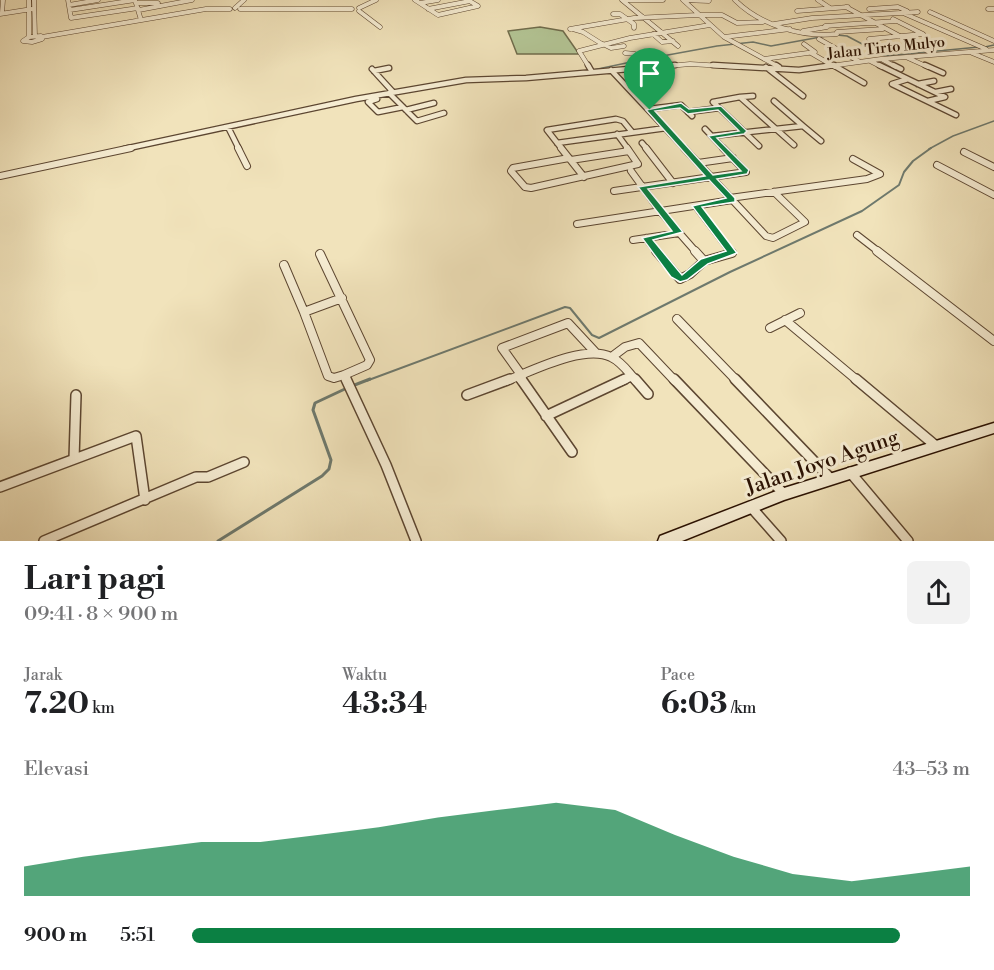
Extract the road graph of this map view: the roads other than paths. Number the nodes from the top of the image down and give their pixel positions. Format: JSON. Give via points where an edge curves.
{"nodes":[{"id":1,"x":3,"y":0,"type":"edge"},
{"id":2,"x":29,"y":0,"type":"edge"},
{"id":3,"x":34,"y":0,"type":"edge"},
{"id":4,"x":98,"y":0,"type":"edge"},
{"id":5,"x":192,"y":0,"type":"edge"},
{"id":6,"x":376,"y":0,"type":"edge"},
{"id":7,"x":415,"y":0,"type":"edge"},
{"id":8,"x":438,"y":0,"type":"edge"},
{"id":9,"x":622,"y":0,"type":"edge"},
{"id":10,"x":663,"y":0,"type":"edge"},
{"id":11,"x":683,"y":0,"type":"edge"},
{"id":12,"x":818,"y":0,"type":"edge"},
{"id":13,"x":842,"y":0,"type":"edge"},
{"id":14,"x":243,"y":1,"type":"edge"},
{"id":15,"x":469,"y":1,"type":"edge"},
{"id":16,"x":709,"y":1,"type":"edge"},
{"id":17,"x":736,"y":1,"type":"edge"},
{"id":18,"x":743,"y":1,"type":"edge"},
{"id":19,"x":68,"y":2,"type":"edge"},
{"id":20,"x":420,"y":3,"type":"junction"},
{"id":21,"x":874,"y":4,"type":"dead end"},
{"id":22,"x":137,"y":5,"type":"edge"},
{"id":23,"x":846,"y":7,"type":"junction"},
{"id":24,"x":830,"y":8,"type":"junction"},
{"id":25,"x":882,"y":8,"type":"junction"},
{"id":26,"x":236,"y":9,"type":"junction"},
{"id":27,"x":359,"y":9,"type":"junction"},
{"id":28,"x":428,"y":9,"type":"junction"},
{"id":29,"x":869,"y":9,"type":"dead end"},
{"id":30,"x":988,"y":9,"type":"dead end"},
{"id":31,"x":994,"y":9,"type":"edge"},
{"id":32,"x":70,"y":10,"type":"junction"},
{"id":33,"x":31,"y":11,"type":"junction"},
{"id":34,"x":901,"y":12,"type":"junction"},
{"id":35,"x":908,"y":12,"type":"junction"},
{"id":36,"x":918,"y":12,"type":"dead end"},
{"id":37,"x":930,"y":12,"type":"dead end"},
{"id":38,"x":882,"y":13,"type":"junction"},
{"id":39,"x":1,"y":14,"type":"edge"},
{"id":40,"x":613,"y":14,"type":"dead end"},
{"id":41,"x":698,"y":15,"type":"junction"},
{"id":42,"x":858,"y":15,"type":"junction"},
{"id":43,"x":642,"y":18,"type":"junction"},
{"id":44,"x":143,"y":19,"type":"junction"},
{"id":45,"x":627,"y":19,"type":"junction"},
{"id":46,"x":812,"y":19,"type":"junction"},
{"id":47,"x":896,"y":21,"type":"junction"},
{"id":48,"x":764,"y":22,"type":"junction"},
{"id":49,"x":872,"y":22,"type":"junction"},
{"id":50,"x":774,"y":24,"type":"junction"},
{"id":51,"x":710,"y":26,"type":"junction"},
{"id":52,"x":380,"y":27,"type":"dead end"},
{"id":53,"x":826,"y":27,"type":"junction"},
{"id":54,"x":634,"y":28,"type":"dead end"},
{"id":55,"x":791,"y":29,"type":"junction"},
{"id":56,"x":884,"y":29,"type":"junction"},
{"id":57,"x":801,"y":31,"type":"junction"},
{"id":58,"x":661,"y":32,"type":"junction"},
{"id":59,"x":837,"y":32,"type":"junction"},
{"id":60,"x":653,"y":34,"type":"junction"},
{"id":61,"x":35,"y":36,"type":"junction"},
{"id":62,"x":29,"y":37,"type":"junction"},
{"id":63,"x":42,"y":37,"type":"junction"},
{"id":64,"x":724,"y":37,"type":"junction"},
{"id":65,"x":900,"y":37,"type":"junction"},
{"id":66,"x":608,"y":38,"type":"dead end"},
{"id":67,"x":819,"y":39,"type":"dead end"},
{"id":68,"x":869,"y":39,"type":"dead end"},
{"id":69,"x":615,"y":41,"type":"junction"},
{"id":70,"x":673,"y":41,"type":"junction"},
{"id":71,"x":994,"y":41,"type":"edge"},
{"id":72,"x":603,"y":44,"type":"junction"},
{"id":73,"x":804,"y":44,"type":"dead end"},
{"id":74,"x":678,"y":46,"type":"dead end"},
{"id":75,"x":982,"y":49,"type":"junction"},
{"id":76,"x":994,"y":50,"type":"edge"},
{"id":77,"x":970,"y":51,"type":"junction"},
{"id":78,"x":626,"y":53,"type":"dead end"},
{"id":79,"x":811,"y":53,"type":"junction"},
{"id":80,"x":930,"y":53,"type":"junction"},
{"id":81,"x":695,"y":56,"type":"dead end"},
{"id":82,"x":994,"y":56,"type":"edge"},
{"id":83,"x":906,"y":57,"type":"junction"},
{"id":84,"x":764,"y":58,"type":"junction"},
{"id":85,"x":881,"y":59,"type":"junction"},
{"id":86,"x":870,"y":61,"type":"junction"},
{"id":87,"x":860,"y":62,"type":"junction"},
{"id":88,"x":994,"y":62,"type":"edge"},
{"id":89,"x":702,"y":64,"type":"junction"},
{"id":90,"x":650,"y":66,"type":"junction"},
{"id":91,"x":832,"y":66,"type":"junction"},
{"id":92,"x":389,"y":68,"type":"dead end"},
{"id":93,"x":766,"y":68,"type":"junction"},
{"id":94,"x":780,"y":68,"type":"junction"},
{"id":95,"x":901,"y":69,"type":"dead end"},
{"id":96,"x":611,"y":70,"type":"junction"},
{"id":97,"x":592,"y":72,"type":"junction"},
{"id":98,"x":908,"y":79,"type":"junction"},
{"id":99,"x":864,"y":83,"type":"dead end"},
{"id":100,"x":918,"y":84,"type":"junction"},
{"id":101,"x":951,"y":89,"type":"dead end"},
{"id":102,"x":936,"y":92,"type":"junction"},
{"id":103,"x":391,"y":93,"type":"junction"},
{"id":104,"x":753,"y":96,"type":"dead end"},
{"id":105,"x":803,"y":96,"type":"dead end"},
{"id":106,"x":740,"y":97,"type":"junction"},
{"id":107,"x":673,"y":98,"type":"dead end"},
{"id":108,"x":774,"y":101,"type":"dead end"},
{"id":109,"x":928,"y":101,"type":"junction"},
{"id":110,"x":434,"y":103,"type":"dead end"},
{"id":111,"x":681,"y":105,"type":"junction"},
{"id":112,"x":719,"y":108,"type":"junction"},
{"id":113,"x":405,"y":109,"type":"junction"},
{"id":114,"x":650,"y":110,"type":"junction"},
{"id":115,"x":444,"y":113,"type":"dead end"},
{"id":116,"x":956,"y":115,"type":"dead end"},
{"id":117,"x":803,"y":126,"type":"junction"},
{"id":118,"x":228,"y":127,"type":"junction"},
{"id":119,"x":666,"y":128,"type":"junction"},
{"id":120,"x":705,"y":129,"type":"dead end"},
{"id":121,"x":776,"y":129,"type":"junction"},
{"id":122,"x":632,"y":132,"type":"junction"},
{"id":123,"x":744,"y":132,"type":"junction"},
{"id":124,"x":617,"y":134,"type":"junction"},
{"id":125,"x":712,"y":136,"type":"junction"},
{"id":126,"x":821,"y":141,"type":"dead end"},
{"id":127,"x":642,"y":143,"type":"dead end"},
{"id":128,"x":557,"y":144,"type":"junction"},
{"id":129,"x":794,"y":145,"type":"dead end"},
{"id":130,"x":759,"y":146,"type":"dead end"},
{"id":131,"x":630,"y":151,"type":"junction"},
{"id":132,"x":964,"y":152,"type":"dead end"},
{"id":133,"x":733,"y":158,"type":"junction"},
{"id":134,"x":570,"y":159,"type":"junction"},
{"id":135,"x":853,"y":159,"type":"dead end"},
{"id":136,"x":698,"y":163,"type":"junction"},
{"id":137,"x":938,"y":165,"type":"dead end"},
{"id":138,"x":247,"y":166,"type":"dead end"},
{"id":139,"x":994,"y":166,"type":"edge"},
{"id":140,"x":631,"y":171,"type":"dead end"},
{"id":141,"x":0,"y":176,"type":"edge"},
{"id":142,"x":584,"y":177,"type":"junction"},
{"id":143,"x":711,"y":177,"type":"junction"},
{"id":144,"x":673,"y":183,"type":"junction"},
{"id":145,"x":642,"y":187,"type":"junction"},
{"id":146,"x":614,"y":191,"type":"dead end"},
{"id":147,"x":774,"y":192,"type":"junction"},
{"id":148,"x":994,"y":195,"type":"edge"},
{"id":149,"x":731,"y":199,"type":"junction"},
{"id":150,"x":696,"y":206,"type":"junction"},
{"id":151,"x":660,"y":211,"type":"junction"},
{"id":152,"x":577,"y":224,"type":"dead end"},
{"id":153,"x":679,"y":232,"type":"junction"},
{"id":154,"x":857,"y":235,"type":"dead end"},
{"id":155,"x":646,"y":238,"type":"junction"},
{"id":156,"x":633,"y":240,"type":"dead end"},
{"id":157,"x":320,"y":254,"type":"dead end"},
{"id":158,"x":704,"y":261,"type":"junction"},
{"id":159,"x":284,"y":265,"type":"dead end"},
{"id":160,"x":342,"y":298,"type":"junction"},
{"id":161,"x":304,"y":312,"type":"junction"},
{"id":162,"x":800,"y":312,"type":"dead end"},
{"id":163,"x":677,"y":319,"type":"dead end"},
{"id":164,"x":785,"y":320,"type":"junction"},
{"id":165,"x":770,"y":328,"type":"dead end"},
{"id":166,"x":994,"y":341,"type":"edge"},
{"id":167,"x":595,"y":352,"type":"junction"},
{"id":168,"x":613,"y":356,"type":"junction"},
{"id":169,"x":521,"y":376,"type":"junction"},
{"id":170,"x":632,"y":376,"type":"junction"},
{"id":171,"x":348,"y":383,"type":"junction"},
{"id":172,"x":648,"y":394,"type":"dead end"},
{"id":173,"x":75,"y":395,"type":"dead end"},
{"id":174,"x":467,"y":395,"type":"dead end"},
{"id":175,"x":546,"y":416,"type":"junction"},
{"id":176,"x":994,"y":428,"type":"edge"},
{"id":177,"x":936,"y":446,"type":"junction"},
{"id":178,"x":572,"y":452,"type":"dead end"},
{"id":179,"x":74,"y":459,"type":"junction"},
{"id":180,"x":244,"y":462,"type":"dead end"},
{"id":181,"x":850,"y":472,"type":"junction"},
{"id":182,"x":831,"y":479,"type":"junction"},
{"id":183,"x":0,"y":487,"type":"edge"},
{"id":184,"x":784,"y":494,"type":"junction"},
{"id":185,"x":145,"y":500,"type":"junction"},
{"id":186,"x":751,"y":507,"type":"junction"},
{"id":187,"x":44,"y":541,"type":"edge"},
{"id":188,"x":416,"y":541,"type":"edge"},
{"id":189,"x":665,"y":541,"type":"edge"},
{"id":190,"x":781,"y":541,"type":"edge"},
{"id":191,"x":908,"y":541,"type":"edge"}],
"edges":[{"from":1,"to":39,"type":"street"},
{"from":2,"to":33,"type":"street"},
{"from":3,"to":33,"type":"street"},
{"from":4,"to":19,"type":"street"},
{"from":5,"to":22,"type":"street"},
{"from":6,"to":27,"type":"street"},
{"from":7,"to":20,"type":"street"},
{"from":8,"to":20,"type":"street"},
{"from":9,"to":10,"type":"street"},
{"from":9,"to":43,"type":"street"},
{"from":11,"to":16,"type":"street"},
{"from":11,"to":41,"type":"street"},
{"from":12,"to":24,"type":"street"},
{"from":13,"to":23,"type":"street","via":[[852,7]]},
{"from":14,"to":26,"type":"street"},
{"from":15,"to":28,"type":"street"},
{"from":15,"to":28,"type":"street","via":[[477,7],[439,15]]},
{"from":17,"to":18,"type":"street"},
{"from":17,"to":48,"type":"street"},
{"from":19,"to":32,"type":"street"},
{"from":20,"to":28,"type":"street"},
{"from":21,"to":25,"type":"street"},
{"from":22,"to":32,"type":"street"},
{"from":22,"to":32,"type":"street","via":[[74,18],[70,17]]},
{"from":22,"to":44,"type":"street"},
{"from":23,"to":24,"type":"street"},
{"from":23,"to":42,"type":"street"},
{"from":24,"to":46,"type":"street","via":[[797,11]]},
{"from":25,"to":29,"type":"street"},
{"from":25,"to":35,"type":"street","via":[[898,7]]},
{"from":26,"to":27,"type":"street"},
{"from":26,"to":44,"type":"street","via":[[206,9]]},
{"from":27,"to":52,"type":"street"},
{"from":30,"to":31,"type":"street"},
{"from":33,"to":39,"type":"street"},
{"from":33,"to":61,"type":"street"},
{"from":33,"to":62,"type":"street"},
{"from":34,"to":35,"type":"street"},
{"from":34,"to":38,"type":"street"},
{"from":34,"to":75,"type":"street"},
{"from":35,"to":36,"type":"street"},
{"from":37,"to":71,"type":"street"},
{"from":38,"to":42,"type":"street"},
{"from":38,"to":47,"type":"street"},
{"from":40,"to":45,"type":"street"},
{"from":41,"to":43,"type":"street"},
{"from":41,"to":48,"type":"street","via":[[721,14],[737,23]]},
{"from":41,"to":51,"type":"street"},
{"from":42,"to":46,"type":"street"},
{"from":42,"to":49,"type":"street"},
{"from":43,"to":45,"type":"street"},
{"from":43,"to":58,"type":"street"},
{"from":44,"to":63,"type":"street"},
{"from":45,"to":54,"type":"street"},
{"from":45,"to":72,"type":"street","via":[[570,29],[584,32]]},
{"from":46,"to":50,"type":"street"},
{"from":46,"to":53,"type":"street"},
{"from":47,"to":49,"type":"street"},
{"from":47,"to":65,"type":"street","via":[[923,34]]},
{"from":48,"to":50,"type":"street"},
{"from":49,"to":53,"type":"street"},
{"from":49,"to":56,"type":"street"},
{"from":50,"to":55,"type":"street"},
{"from":51,"to":58,"type":"street"},
{"from":51,"to":64,"type":"street"},
{"from":53,"to":57,"type":"street"},
{"from":53,"to":59,"type":"street"},
{"from":55,"to":57,"type":"street"},
{"from":55,"to":64,"type":"street"},
{"from":56,"to":59,"type":"street"},
{"from":56,"to":65,"type":"street"},
{"from":57,"to":59,"type":"street","via":[[820,36]]},
{"from":58,"to":60,"type":"street"},
{"from":58,"to":70,"type":"street"},
{"from":60,"to":69,"type":"street"},
{"from":60,"to":70,"type":"street","via":[[663,42]]},
{"from":61,"to":62,"type":"street"},
{"from":61,"to":63,"type":"street"},
{"from":62,"to":63,"type":"street","via":[[23,41]]},
{"from":64,"to":84,"type":"street"},
{"from":65,"to":68,"type":"street"},
{"from":65,"to":80,"type":"street"},
{"from":66,"to":69,"type":"street"},
{"from":67,"to":87,"type":"street"},
{"from":69,"to":72,"type":"street"},
{"from":69,"to":72,"type":"street","via":[[625,46],[611,48]]},
{"from":70,"to":74,"type":"street"},
{"from":72,"to":97,"type":"street","via":[[579,51]]},
{"from":73,"to":79,"type":"street","via":[[815,52]]},
{"from":75,"to":76,"type":"street","name":"Jalan Tirto Mulyo"},
{"from":75,"to":77,"type":"street","name":"Jalan Tirto Mulyo"},
{"from":75,"to":82,"type":"street"},
{"from":77,"to":80,"type":"street","name":"Jalan Tirto Mulyo"},
{"from":77,"to":88,"type":"street"},
{"from":78,"to":90,"type":"street","via":[[635,54]]},
{"from":79,"to":84,"type":"street"},
{"from":79,"to":91,"type":"street"},
{"from":80,"to":83,"type":"street","name":"Jalan Tirto Mulyo"},
{"from":81,"to":89,"type":"street"},
{"from":83,"to":85,"type":"street","name":"Jalan Tirto Mulyo"},
{"from":83,"to":100,"type":"street","via":[[944,73]]},
{"from":84,"to":94,"type":"street"},
{"from":85,"to":86,"type":"street","name":"Jalan Tirto Mulyo"},
{"from":85,"to":95,"type":"street"},
{"from":86,"to":87,"type":"street","name":"Jalan Tirto Mulyo"},
{"from":86,"to":98,"type":"street"},
{"from":87,"to":91,"type":"street","name":"Jalan Tirto Mulyo"},
{"from":89,"to":90,"type":"street","name":"Jalan Tirto Mulyo"},
{"from":89,"to":93,"type":"street","name":"Jalan Tirto Mulyo"},
{"from":90,"to":96,"type":"street","name":"Jalan Tirto Mulyo"},
{"from":91,"to":94,"type":"street","name":"Jalan Tirto Mulyo"},
{"from":91,"to":99,"type":"street"},
{"from":92,"to":103,"type":"street","via":[[373,70]]},
{"from":93,"to":94,"type":"street","name":"Jalan Tirto Mulyo"},
{"from":93,"to":105,"type":"street"},
{"from":96,"to":97,"type":"street","name":"Jalan Tirto Mulyo"},
{"from":96,"to":114,"type":"street"},
{"from":97,"to":103,"type":"street","name":"Jalan Tirto Mulyo","via":[[466,80]]},
{"from":98,"to":100,"type":"street"},
{"from":98,"to":109,"type":"street","via":[[892,84]]},
{"from":100,"to":102,"type":"street"},
{"from":101,"to":102,"type":"street"},
{"from":102,"to":109,"type":"street","via":[[945,97]]},
{"from":103,"to":113,"type":"street"},
{"from":103,"to":113,"type":"street","via":[[368,102],[381,112]]},
{"from":103,"to":118,"type":"street","name":"Jalan Tirto Mulyo"},
{"from":104,"to":106,"type":"street"},
{"from":106,"to":112,"type":"street","via":[[714,101]]},
{"from":106,"to":121,"type":"street"},
{"from":107,"to":111,"type":"street"},
{"from":108,"to":117,"type":"street"},
{"from":109,"to":116,"type":"street"},
{"from":110,"to":113,"type":"street"},
{"from":111,"to":112,"type":"street","via":[[690,114]]},
{"from":111,"to":114,"type":"street"},
{"from":112,"to":123,"type":"street"},
{"from":113,"to":115,"type":"street","via":[[418,121]]},
{"from":114,"to":119,"type":"street"},
{"from":117,"to":121,"type":"street"},
{"from":117,"to":126,"type":"street"},
{"from":118,"to":138,"type":"street"},
{"from":118,"to":141,"type":"street","name":"Jalan Tirto Mulyo"},
{"from":119,"to":122,"type":"street"},
{"from":119,"to":136,"type":"street"},
{"from":120,"to":125,"type":"street"},
{"from":121,"to":123,"type":"street"},
{"from":121,"to":129,"type":"street"},
{"from":122,"to":124,"type":"street"},
{"from":122,"to":128,"type":"street","via":[[620,119],[547,130]]},
{"from":123,"to":125,"type":"street"},
{"from":123,"to":130,"type":"street"},
{"from":124,"to":128,"type":"street"},
{"from":124,"to":131,"type":"street"},
{"from":125,"to":133,"type":"street"},
{"from":127,"to":144,"type":"street"},
{"from":128,"to":134,"type":"street"},
{"from":131,"to":134,"type":"street"},
{"from":131,"to":142,"type":"street","via":[[638,165]]},
{"from":132,"to":139,"type":"street"},
{"from":133,"to":136,"type":"street"},
{"from":133,"to":143,"type":"street","via":[[746,172]]},
{"from":134,"to":142,"type":"street"},
{"from":134,"to":142,"type":"street","via":[[511,171],[528,188]]},
{"from":135,"to":147,"type":"street","via":[[880,174],[869,179]]},
{"from":136,"to":143,"type":"street"},
{"from":137,"to":148,"type":"street"},
{"from":140,"to":145,"type":"street"},
{"from":143,"to":144,"type":"street"},
{"from":143,"to":149,"type":"street"},
{"from":144,"to":145,"type":"street"},
{"from":145,"to":146,"type":"street"},
{"from":145,"to":151,"type":"street"},
{"from":147,"to":149,"type":"street"},
{"from":147,"to":149,"type":"street","via":[[805,222],[773,238],[766,236]]},
{"from":149,"to":150,"type":"street"},
{"from":150,"to":151,"type":"street"},
{"from":150,"to":158,"type":"street","via":[[733,251]]},
{"from":151,"to":152,"type":"street"},
{"from":151,"to":153,"type":"street"},
{"from":153,"to":155,"type":"street"},
{"from":153,"to":158,"type":"street"},
{"from":154,"to":166,"type":"street"},
{"from":155,"to":156,"type":"street"},
{"from":155,"to":158,"type":"street","via":[[680,279]]},
{"from":157,"to":160,"type":"street"},
{"from":159,"to":161,"type":"street"},
{"from":160,"to":161,"type":"street"},
{"from":160,"to":171,"type":"street","via":[[370,360]]},
{"from":161,"to":171,"type":"street","via":[[328,376]]},
{"from":162,"to":164,"type":"street"},
{"from":163,"to":182,"type":"street"},
{"from":164,"to":165,"type":"street"},
{"from":164,"to":177,"type":"street"},
{"from":167,"to":168,"type":"street"},
{"from":167,"to":169,"type":"street"},
{"from":167,"to":169,"type":"street","via":[[568,323],[502,348]]},
{"from":168,"to":170,"type":"street"},
{"from":168,"to":184,"type":"street","via":[[639,343]]},
{"from":169,"to":174,"type":"street"},
{"from":169,"to":175,"type":"street"},
{"from":170,"to":172,"type":"street"},
{"from":170,"to":175,"type":"street"},
{"from":171,"to":188,"type":"street"},
{"from":173,"to":179,"type":"street"},
{"from":175,"to":178,"type":"street"},
{"from":176,"to":177,"type":"main road","name":"Jalan Joyo Agung"},
{"from":177,"to":181,"type":"main road","name":"Jalan Joyo Agung"},
{"from":179,"to":183,"type":"street"},
{"from":179,"to":185,"type":"street","via":[[136,436]]},
{"from":180,"to":185,"type":"street","via":[[208,477],[196,477]]},
{"from":181,"to":182,"type":"main road","name":"Jalan Joyo Agung"},
{"from":181,"to":191,"type":"street"},
{"from":182,"to":184,"type":"main road","name":"Jalan Joyo Agung"},
{"from":184,"to":186,"type":"main road","name":"Jalan Joyo Agung"},
{"from":185,"to":187,"type":"street"},
{"from":186,"to":189,"type":"main road","name":"Jalan Joyo Agung"},
{"from":186,"to":190,"type":"street"}]}
